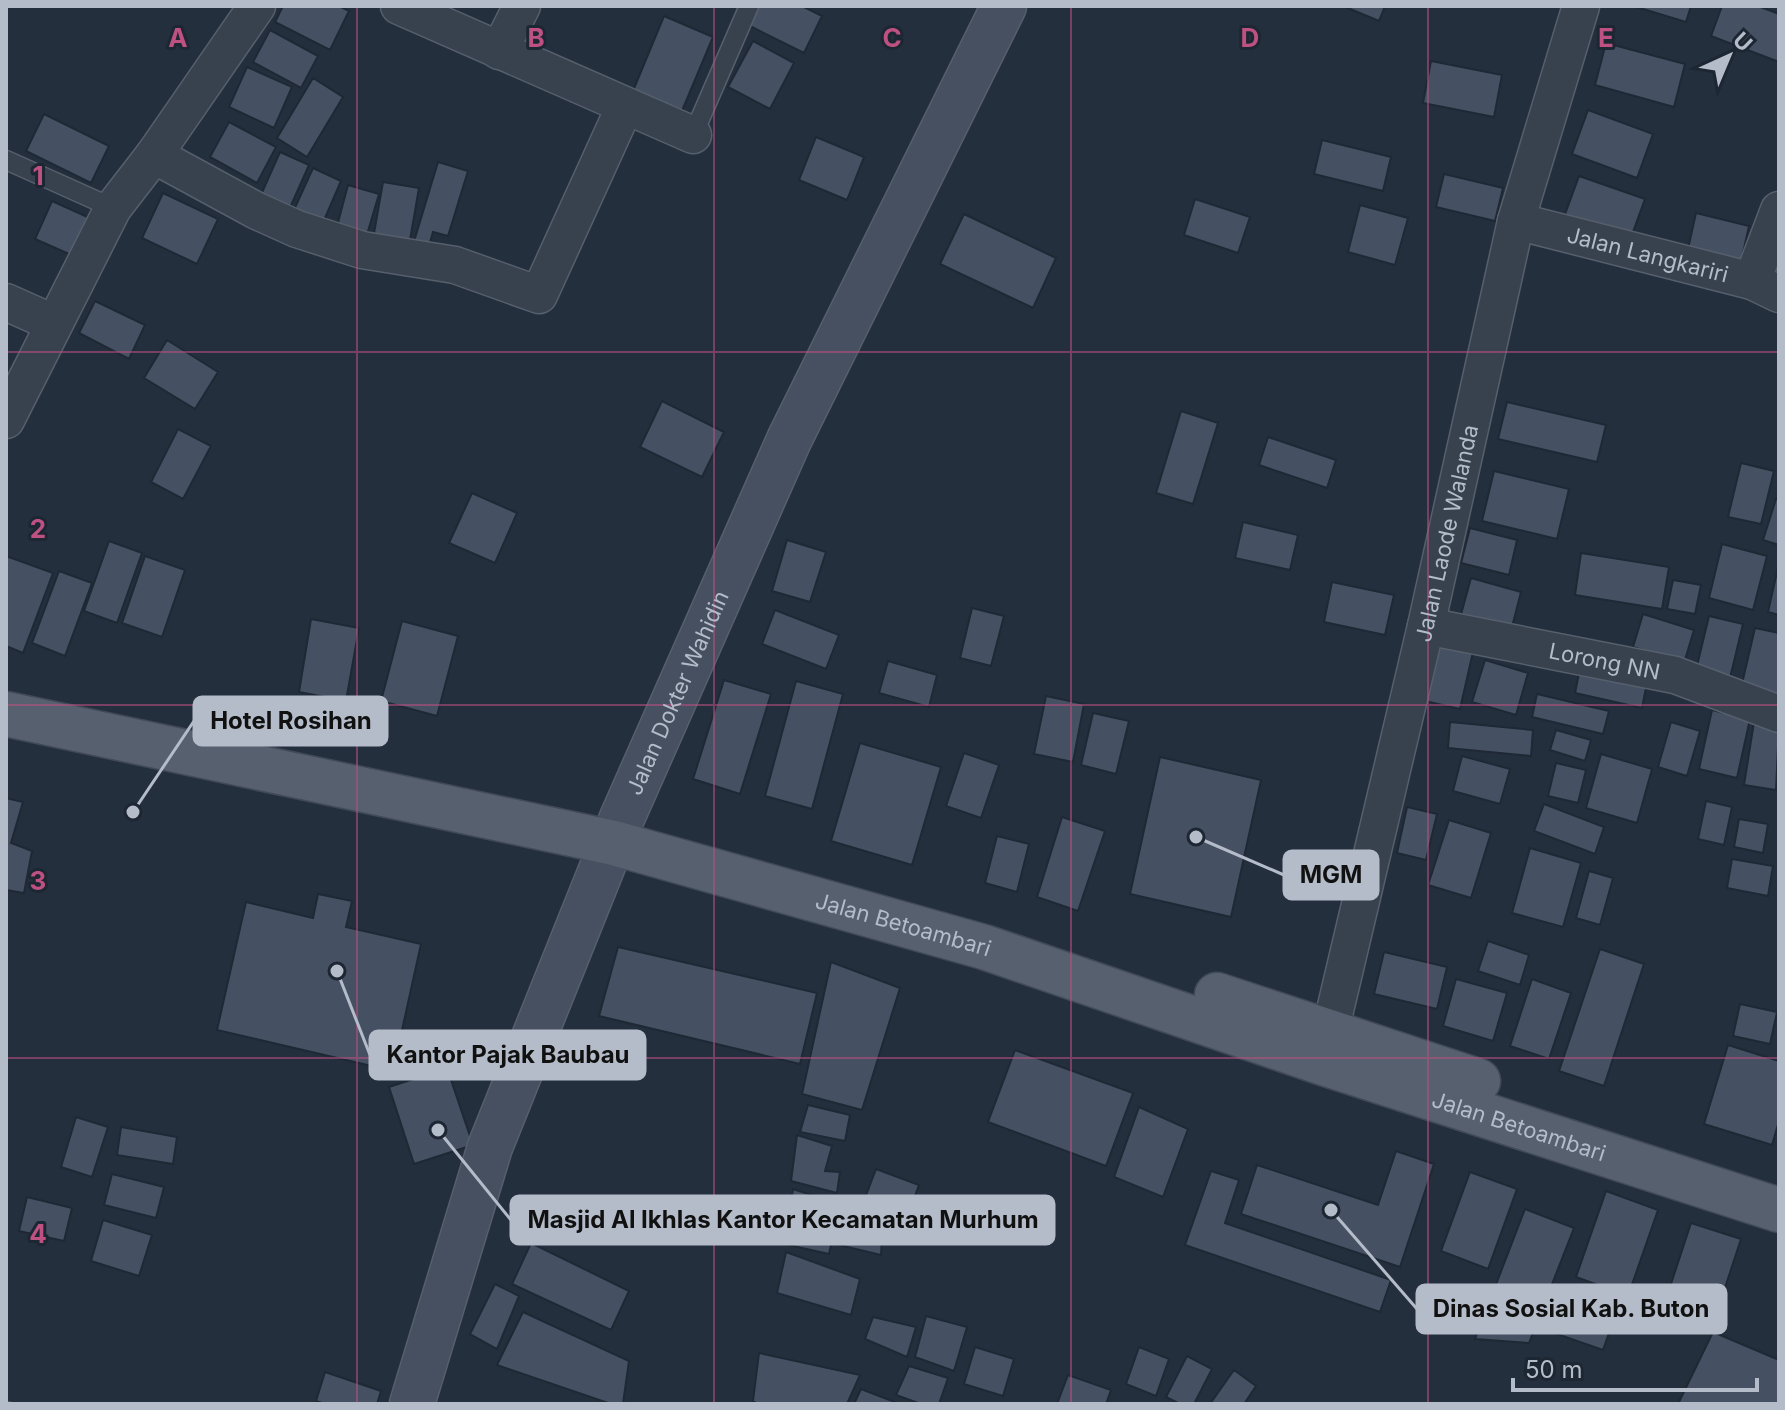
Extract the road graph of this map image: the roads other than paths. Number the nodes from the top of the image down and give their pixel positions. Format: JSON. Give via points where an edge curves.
{"nodes":[{"id":1,"x":257,"y":6,"type":"edge"},
{"id":2,"x":399,"y":6,"type":"edge"},
{"id":3,"x":522,"y":6,"type":"edge"},
{"id":4,"x":749,"y":6,"type":"edge"},
{"id":5,"x":1004,"y":6,"type":"edge"},
{"id":6,"x":1581,"y":6,"type":"edge"},
{"id":7,"x":499,"y":51,"type":"junction"},
{"id":8,"x":625,"y":106,"type":"junction"},
{"id":9,"x":693,"y":135,"type":"joint"},
{"id":10,"x":154,"y":155,"type":"junction"},
{"id":11,"x":6,"y":160,"type":"edge"},
{"id":12,"x":113,"y":208,"type":"junction"},
{"id":13,"x":1779,"y":210,"type":"edge"},
{"id":14,"x":1516,"y":221,"type":"junction"},
{"id":15,"x":1766,"y":287,"type":"edge"},
{"id":16,"x":6,"y":302,"type":"edge"},
{"id":17,"x":53,"y":323,"type":"junction"},
{"id":18,"x":6,"y":420,"type":"edge"},
{"id":19,"x":1426,"y":626,"type":"junction"},
{"id":20,"x":6,"y":688,"type":"edge"},
{"id":21,"x":6,"y":714,"type":"edge"},
{"id":22,"x":1779,"y":714,"type":"edge"},
{"id":23,"x":618,"y":831,"type":"junction"},
{"id":24,"x":1326,"y":1048,"type":"junction"},
{"id":25,"x":1779,"y":1180,"type":"edge"},
{"id":26,"x":1779,"y":1210,"type":"edge"},
{"id":27,"x":412,"y":1404,"type":"edge"}],
"edges":[{"from":1,"to":10,"type":"street"},
{"from":2,"to":7,"type":"street"},
{"from":3,"to":7,"type":"street"},
{"from":4,"to":9,"type":"lane"},
{"from":5,"to":23,"type":"street","name":"Jalan Dokter Wahidin","via":[[789,440]]},
{"from":6,"to":14,"type":"street","name":"Jalan Laode Walanda"},
{"from":7,"to":8,"type":"street"},
{"from":8,"to":9,"type":"street"},
{"from":8,"to":10,"type":"street","via":[[539,295],[455,265],[362,250],[297,229]]},
{"from":10,"to":12,"type":"street"},
{"from":11,"to":12,"type":"lane"},
{"from":12,"to":17,"type":"street"},
{"from":13,"to":15,"type":"street"},
{"from":14,"to":15,"type":"street","name":"Jalan Langkariri"},
{"from":14,"to":19,"type":"street","name":"Jalan Laode Walanda"},
{"from":16,"to":17,"type":"street"},
{"from":17,"to":18,"type":"street"},
{"from":19,"to":22,"type":"street","name":"Lorong NN","via":[[1675,675]]},
{"from":19,"to":24,"type":"street","name":"Jalan Laode Walanda"},
{"from":20,"to":23,"type":"main road","name":"Jalan Betoambari","via":[[510,791]]},
{"from":21,"to":23,"type":"main road","name":"Jalan Betoambari"},
{"from":23,"to":24,"type":"main road","name":"Jalan Betoambari"},
{"from":23,"to":27,"type":"street","name":"Jalan Dokter Wahidin","via":[[490,1147]]},
{"from":24,"to":25,"type":"main road","name":"Jalan Betoambari"},
{"from":24,"to":26,"type":"main road","name":"Jalan Betoambari"}]}
